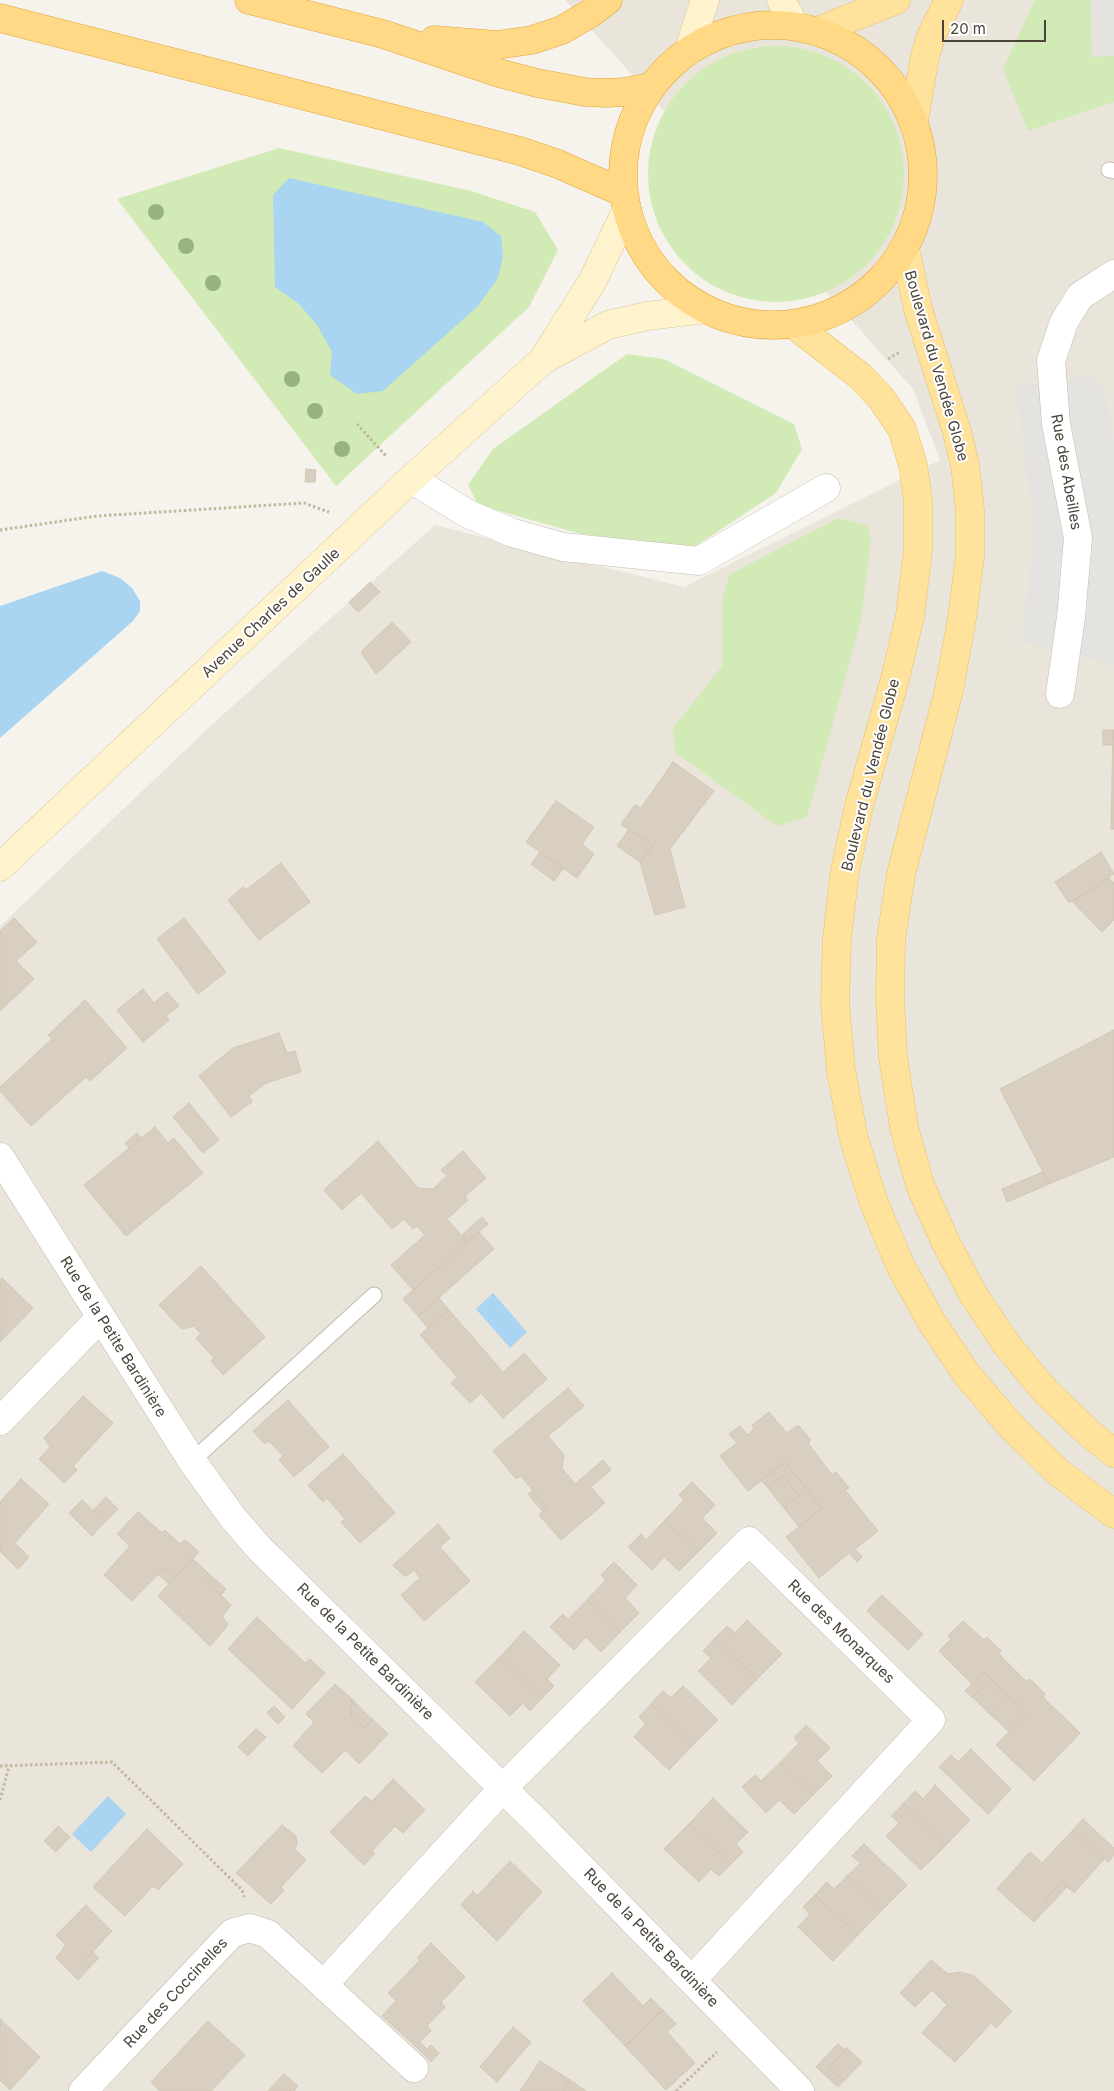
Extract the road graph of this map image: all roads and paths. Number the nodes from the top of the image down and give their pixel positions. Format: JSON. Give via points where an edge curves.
{"nodes":[{"id":1,"x":250,"y":0,"type":"edge"},
{"id":2,"x":608,"y":0,"type":"edge"},
{"id":3,"x":705,"y":0,"type":"edge"},
{"id":4,"x":781,"y":0,"type":"edge"},
{"id":5,"x":896,"y":0,"type":"edge"},
{"id":6,"x":949,"y":0,"type":"edge"},
{"id":7,"x":0,"y":18,"type":"edge"},
{"id":8,"x":806,"y":28,"type":"junction"},
{"id":9,"x":382,"y":34,"type":"junction"},
{"id":10,"x":690,"y":49,"type":"junction"},
{"id":11,"x":650,"y":87,"type":"junction"},
{"id":12,"x":914,"y":120,"type":"junction"},
{"id":13,"x":625,"y":201,"type":"junction"},
{"id":14,"x":905,"y":249,"type":"junction"},
{"id":15,"x":1114,"y":274,"type":"edge"},
{"id":16,"x":706,"y":309,"type":"junction"},
{"id":17,"x":793,"y":324,"type":"junction"},
{"id":18,"x":903,"y":350,"type":"dead end"},
{"id":19,"x":543,"y":360,"type":"junction"},
{"id":20,"x":887,"y":360,"type":"dead end"},
{"id":21,"x":357,"y":424,"type":"dead end"},
{"id":22,"x":411,"y":480,"type":"junction"},
{"id":23,"x":826,"y":488,"type":"dead end"},
{"id":24,"x":365,"y":524,"type":"junction"},
{"id":25,"x":0,"y":530,"type":"edge"},
{"id":26,"x":1060,"y":694,"type":"dead end"},
{"id":27,"x":0,"y":867,"type":"edge"},
{"id":28,"x":0,"y":1157,"type":"edge"},
{"id":29,"x":374,"y":1295,"type":"dead end"},
{"id":30,"x":100,"y":1318,"type":"junction"},
{"id":31,"x":0,"y":1421,"type":"edge"},
{"id":32,"x":1114,"y":1453,"type":"edge"},
{"id":33,"x":192,"y":1461,"type":"junction"},
{"id":34,"x":1114,"y":1514,"type":"edge"},
{"id":35,"x":0,"y":1766,"type":"edge"},
{"id":36,"x":9,"y":1766,"type":"junction"},
{"id":37,"x":503,"y":1788,"type":"junction"},
{"id":38,"x":0,"y":1800,"type":"edge"},
{"id":39,"x":250,"y":1928,"type":"junction"},
{"id":40,"x":692,"y":1980,"type":"junction"},
{"id":41,"x":324,"y":1984,"type":"junction"},
{"id":42,"x":741,"y":2030,"type":"junction"},
{"id":43,"x":414,"y":2068,"type":"dead end"},
{"id":44,"x":84,"y":2091,"type":"edge"},
{"id":45,"x":676,"y":2091,"type":"edge"},
{"id":46,"x":800,"y":2091,"type":"edge"}],
"edges":[{"from":1,"to":9,"type":"highway"},
{"from":2,"to":9,"type":"highway","via":[[562,30],[532,40],[497,45],[467,44]]},
{"from":3,"to":10,"type":"main road"},
{"from":4,"to":8,"type":"main road"},
{"from":5,"to":8,"type":"main road"},
{"from":6,"to":12,"type":"main road","via":[[932,34]]},
{"from":7,"to":13,"type":"highway","via":[[520,151],[558,164]]},
{"from":8,"to":10,"type":"highway","via":[[767,24],[740,28],[714,36]]},
{"from":8,"to":12,"type":"highway","via":[[849,44],[876,65],[898,90]]},
{"from":9,"to":11,"type":"highway","via":[[499,73],[560,88],[606,93]]},
{"from":10,"to":11,"type":"highway","via":[[668,66]]},
{"from":11,"to":13,"type":"highway","via":[[636,111],[627,138],[623,165]]},
{"from":12,"to":14,"type":"highway","via":[[923,152],[924,186],[918,218]]},
{"from":13,"to":16,"type":"highway","via":[[637,240],[655,268],[678,291]]},
{"from":13,"to":19,"type":"main road","via":[[592,282]]},
{"from":14,"to":17,"type":"highway","via":[[884,277],[858,300],[827,316]]},
{"from":14,"to":32,"type":"main road","name":"Boulevard du Vendée Globe","via":[[918,309],[965,465],[970,510],[970,556],[949,690],[901,874],[891,939],[893,1057],[904,1127],[920,1185],[973,1294],[1007,1345],[1046,1392]]},
{"from":15,"to":26,"type":"street","name":"Rue des Abeilles","via":[[1080,296],[1064,322],[1051,362],[1056,424],[1078,538]]},
{"from":16,"to":17,"type":"highway","via":[[734,320],[763,325]]},
{"from":16,"to":19,"type":"main road","via":[[654,314],[608,325]]},
{"from":17,"to":34,"type":"main road","name":"Boulevard du Vendée Globe","via":[[860,376],[882,398],[902,429],[913,465],[918,501],[918,551],[910,616],[857,815],[845,871],[837,938],[836,1013],[841,1071],[854,1139],[874,1203],[900,1265],[968,1376],[1011,1426],[1058,1472]]},
{"from":18,"to":20,"type":"path"},
{"from":19,"to":22,"type":"main road","name":"Avenue Charles de Gaulle"},
{"from":21,"to":22,"type":"path"},
{"from":22,"to":23,"type":"street","via":[[468,514],[513,533],[563,547],[699,561]]},
{"from":22,"to":24,"type":"main road","name":"Avenue Charles de Gaulle"},
{"from":24,"to":25,"type":"path","via":[[304,503],[97,516]]},
{"from":24,"to":27,"type":"main road","name":"Avenue Charles de Gaulle"},
{"from":28,"to":30,"type":"street","name":"Rue de la Petite Bardinière"},
{"from":29,"to":33,"type":"lane"},
{"from":30,"to":31,"type":"street"},
{"from":30,"to":33,"type":"street","name":"Rue de la Petite Bardinière"},
{"from":33,"to":37,"type":"street","name":"Rue de la Petite Bardinière","via":[[260,1549]]},
{"from":35,"to":36,"type":"path"},
{"from":36,"to":38,"type":"path"},
{"from":36,"to":39,"type":"path","via":[[112,1762],[242,1890]]},
{"from":37,"to":40,"type":"street","name":"Rue de la Petite Bardinière"},
{"from":37,"to":40,"type":"street","name":"Rue des Monarques","via":[[749,1541],[930,1720]]},
{"from":37,"to":41,"type":"street"},
{"from":39,"to":41,"type":"street","via":[[268,1934]]},
{"from":39,"to":44,"type":"street","name":"Rue des Coccinelles","via":[[232,1934]]},
{"from":40,"to":42,"type":"street","name":"Rue de la Petite Bardinière"},
{"from":41,"to":43,"type":"street"},
{"from":42,"to":45,"type":"path"},
{"from":42,"to":46,"type":"street","name":"Rue de la Petite Bardinière"}]}
